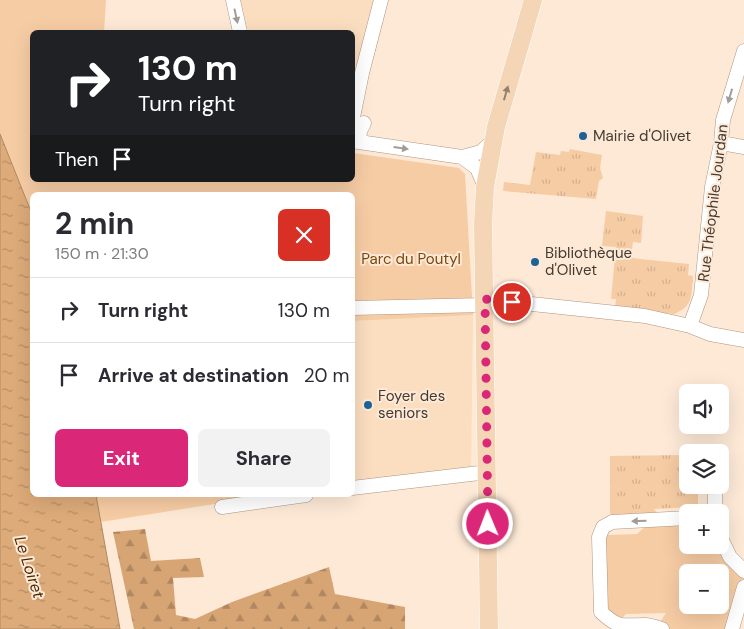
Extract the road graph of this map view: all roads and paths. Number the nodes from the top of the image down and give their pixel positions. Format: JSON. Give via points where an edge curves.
{"nodes":[{"id":1,"x":233,"y":0,"type":"edge"},
{"id":2,"x":381,"y":0,"type":"edge"},
{"id":3,"x":530,"y":1,"type":"edge"},
{"id":4,"x":240,"y":30,"type":"edge"},
{"id":5,"x":744,"y":51,"type":"edge"},
{"id":6,"x":358,"y":123,"type":"edge"},
{"id":7,"x":494,"y":140,"type":"junction"},
{"id":8,"x":356,"y":142,"type":"edge"},
{"id":9,"x":721,"y":143,"type":"junction"},
{"id":10,"x":744,"y":147,"type":"edge"},
{"id":11,"x":462,"y":157,"type":"junction"},
{"id":12,"x":485,"y":187,"type":"junction"},
{"id":13,"x":485,"y":302,"type":"junction"},
{"id":14,"x":355,"y":308,"type":"edge"},
{"id":15,"x":690,"y":326,"type":"junction"},
{"id":16,"x":744,"y":340,"type":"edge"},
{"id":17,"x":488,"y":472,"type":"junction"},
{"id":18,"x":355,"y":488,"type":"edge"},
{"id":19,"x":292,"y":497,"type":"edge"},
{"id":20,"x":222,"y":507,"type":"dead end"},
{"id":21,"x":679,"y":518,"type":"edge"},
{"id":22,"x":729,"y":554,"type":"edge"},
{"id":23,"x":744,"y":571,"type":"edge"},
{"id":24,"x":744,"y":587,"type":"edge"},
{"id":25,"x":489,"y":629,"type":"edge"},
{"id":26,"x":662,"y":629,"type":"edge"},
{"id":27,"x":732,"y":629,"type":"edge"}],
"edges":[{"from":1,"to":4,"type":"street","one_way":true},
{"from":2,"to":6,"type":"street","via":[[362,73]]},
{"from":7,"to":3,"type":"main road","one_way":true},
{"from":5,"to":9,"type":"street","name":"Rue Théophile Jourdan","one_way":true,"via":[[723,120]]},
{"from":6,"to":8,"type":"street","via":[[360,131]]},
{"from":7,"to":11,"type":"street","via":[[481,152]]},
{"from":7,"to":12,"type":"main road"},
{"from":8,"to":11,"type":"street","one_way":true},
{"from":9,"to":10,"type":"street"},
{"from":9,"to":15,"type":"street","name":"Rue Théophile Jourdan","via":[[712,187],[701,295]]},
{"from":11,"to":12,"type":"street","via":[[476,168]]},
{"from":12,"to":13,"type":"main road"},
{"from":13,"to":14,"type":"street"},
{"from":13,"to":15,"type":"street","via":[[645,316]]},
{"from":13,"to":17,"type":"main road"},
{"from":15,"to":16,"type":"street","via":[[710,334]]},
{"from":17,"to":18,"type":"street"},
{"from":17,"to":25,"type":"main road"},
{"from":19,"to":20,"type":"street"},
{"from":21,"to":26,"type":"street","one_way":true,"via":[[612,522],[603,527],[599,537],[601,612],[622,628],[647,625]]},
{"from":22,"to":23,"type":"street"},
{"from":24,"to":27,"type":"street"}]}
